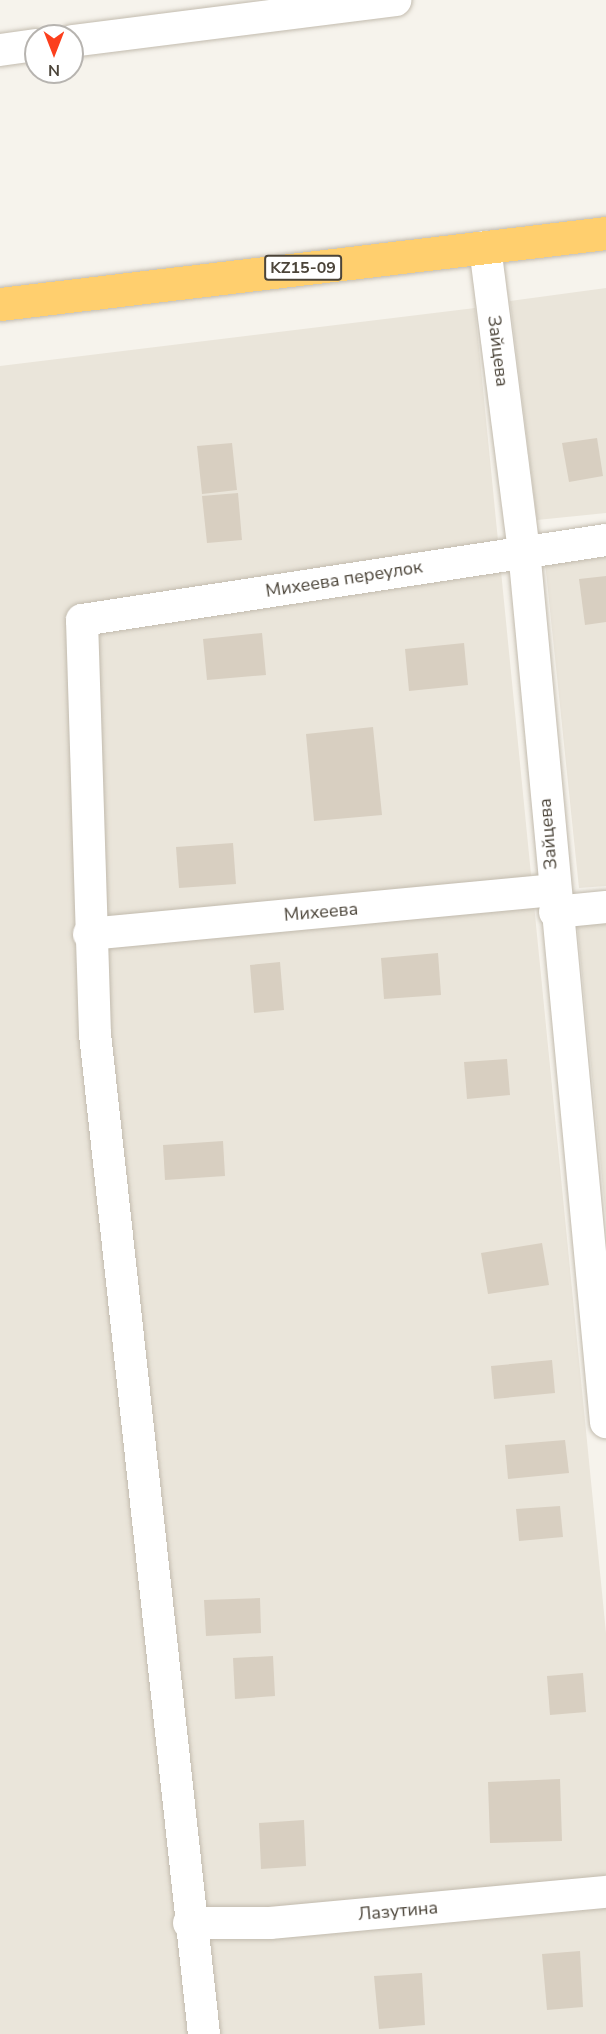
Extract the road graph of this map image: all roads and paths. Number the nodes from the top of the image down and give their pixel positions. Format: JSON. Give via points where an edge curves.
{"nodes":[{"id":1,"x":395,"y":0,"type":"edge"},
{"id":2,"x":340,"y":3,"type":"edge"},
{"id":3,"x":84,"y":39,"type":"edge"},
{"id":4,"x":24,"y":47,"type":"edge"},
{"id":5,"x":0,"y":50,"type":"edge"},
{"id":6,"x":606,"y":233,"type":"edge"},
{"id":7,"x":485,"y":247,"type":"junction"},
{"id":8,"x":0,"y":304,"type":"edge"},
{"id":9,"x":606,"y":540,"type":"edge"},
{"id":10,"x":524,"y":550,"type":"junction"},
{"id":11,"x":554,"y":901,"type":"junction"},
{"id":12,"x":606,"y":907,"type":"edge"},
{"id":13,"x":89,"y":934,"type":"junction"},
{"id":14,"x":606,"y":1422,"type":"edge"},
{"id":15,"x":606,"y":1892,"type":"edge"},
{"id":16,"x":189,"y":1923,"type":"junction"},
{"id":17,"x":204,"y":2034,"type":"edge"}],
"edges":[{"from":1,"to":2,"type":"street"},
{"from":2,"to":3,"type":"street"},
{"from":4,"to":5,"type":"street"},
{"from":6,"to":7,"type":"highway","number":"KZ15-09"},
{"from":7,"to":8,"type":"highway","number":"KZ15-09"},
{"from":7,"to":10,"type":"street","name":"Зайцева"},
{"from":9,"to":10,"type":"street","name":"Михеева переулок"},
{"from":10,"to":11,"type":"street","name":"Зайцева"},
{"from":10,"to":13,"type":"street","name":"Михеева переулок","via":[[82,620]]},
{"from":11,"to":12,"type":"street","name":"Михеева"},
{"from":11,"to":13,"type":"street","name":"Михеева"},
{"from":11,"to":14,"type":"street","name":"Зайцева"},
{"from":13,"to":16,"type":"street"},
{"from":15,"to":16,"type":"street","name":"Лазутина","via":[[270,1923]]},
{"from":16,"to":17,"type":"street"}]}
